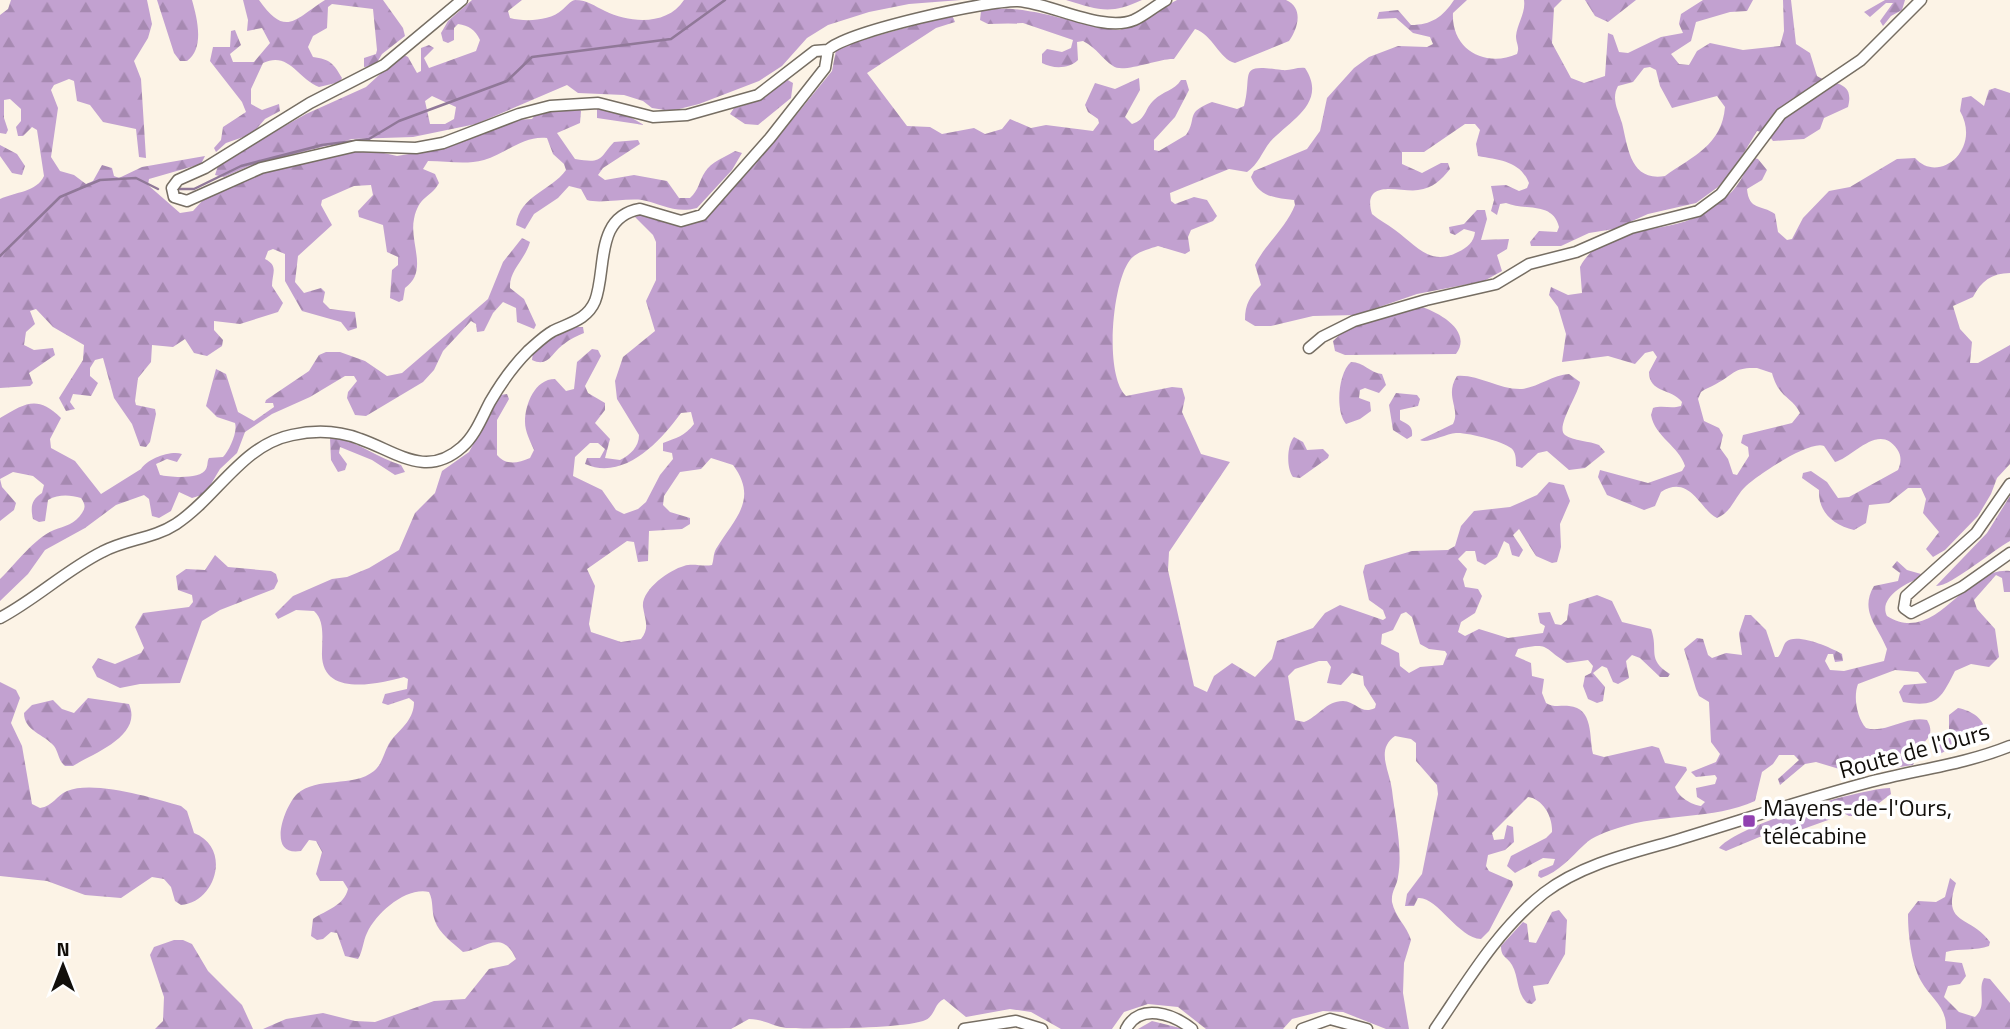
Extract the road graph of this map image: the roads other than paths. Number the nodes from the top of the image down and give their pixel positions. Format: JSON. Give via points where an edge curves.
{"nodes":[{"id":1,"x":463,"y":0,"type":"edge"},
{"id":2,"x":1166,"y":0,"type":"edge"},
{"id":3,"x":1921,"y":0,"type":"edge"},
{"id":4,"x":828,"y":50,"type":"junction"},
{"id":5,"x":1309,"y":348,"type":"dead end"},
{"id":6,"x":2010,"y":484,"type":"edge"},
{"id":7,"x":2010,"y":553,"type":"edge"},
{"id":8,"x":0,"y":618,"type":"edge"},
{"id":9,"x":2010,"y":746,"type":"edge"},
{"id":10,"x":964,"y":1029,"type":"edge"},
{"id":11,"x":1042,"y":1029,"type":"edge"},
{"id":12,"x":1126,"y":1029,"type":"edge"},
{"id":13,"x":1192,"y":1029,"type":"edge"},
{"id":14,"x":1302,"y":1029,"type":"edge"},
{"id":15,"x":1367,"y":1029,"type":"edge"},
{"id":16,"x":1434,"y":1029,"type":"edge"}],
"edges":[{"from":1,"to":4,"type":"street","via":[[384,65],[178,180],[172,186],[174,197],[187,201],[252,171],[339,149],[443,143],[550,106],[598,103],[653,117],[687,115],[753,97],[815,51]]},
{"from":2,"to":4,"type":"street","via":[[1122,23],[1020,1],[994,1],[863,34]]},
{"from":3,"to":5,"type":"street","via":[[1861,60],[1781,114],[1721,194],[1698,211],[1631,228],[1576,252],[1529,264],[1496,284],[1354,321]]},
{"from":4,"to":8,"type":"street","via":[[827,64],[819,76],[702,215],[681,221],[640,209],[616,221],[608,233],[591,308],[541,339],[517,363],[467,442],[453,453],[437,461],[415,463],[339,434],[309,432],[282,438],[250,456],[176,524],[99,553]]},
{"from":6,"to":7,"type":"street","via":[[1983,526],[1906,596],[1904,608],[1911,613],[1927,607]]},
{"from":9,"to":16,"type":"street","name":"Route de l'Ours","via":[[1829,794],[1610,860],[1567,879],[1516,919],[1463,984]]},
{"from":10,"to":11,"type":"street","via":[[1016,1021]]},
{"from":12,"to":13,"type":"street","via":[[1135,1017],[1148,1013],[1170,1016]]},
{"from":14,"to":15,"type":"street","via":[[1330,1018]]}]}
